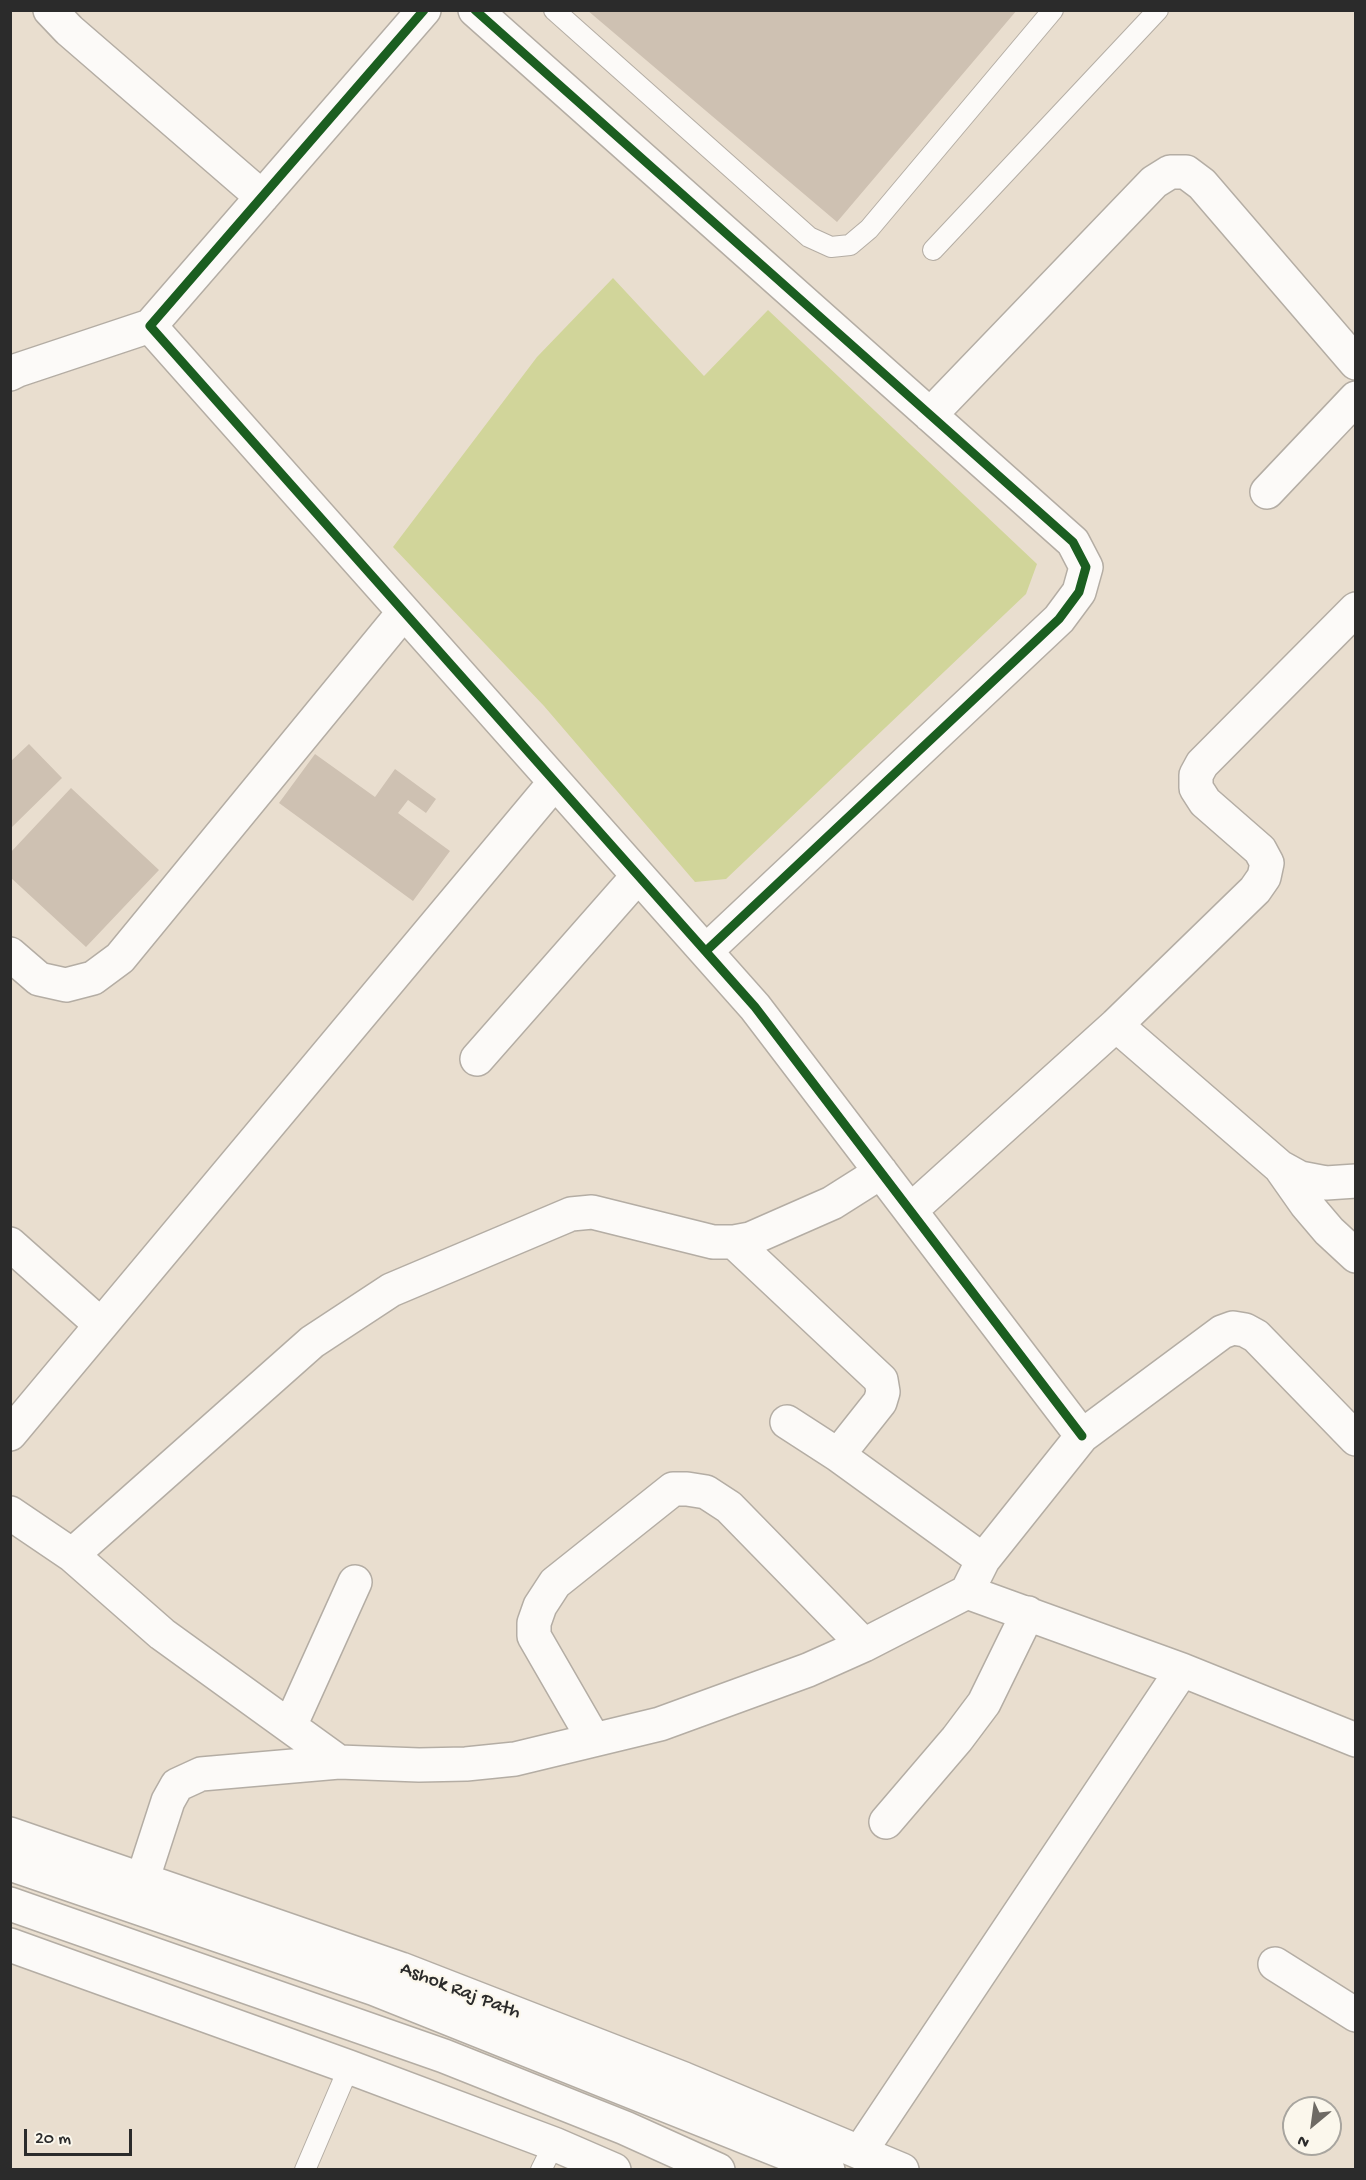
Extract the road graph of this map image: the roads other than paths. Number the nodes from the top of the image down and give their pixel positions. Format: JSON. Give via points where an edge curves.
{"nodes":[{"id":1,"x":50,"y":10,"type":"edge"},
{"id":2,"x":424,"y":10,"type":"edge"},
{"id":3,"x":475,"y":10,"type":"edge"},
{"id":4,"x":554,"y":10,"type":"edge"},
{"id":5,"x":1053,"y":10,"type":"edge"},
{"id":6,"x":1158,"y":10,"type":"edge"},
{"id":7,"x":262,"y":197,"type":"junction"},
{"id":8,"x":933,"y":250,"type":"dead end"},
{"id":9,"x":150,"y":326,"type":"junction"},
{"id":10,"x":1356,"y":363,"type":"edge"},
{"id":11,"x":10,"y":374,"type":"edge"},
{"id":12,"x":1356,"y":398,"type":"edge"},
{"id":13,"x":930,"y":415,"type":"junction"},
{"id":14,"x":1267,"y":492,"type":"dead end"},
{"id":15,"x":1356,"y":609,"type":"edge"},
{"id":16,"x":404,"y":612,"type":"junction"},
{"id":17,"x":555,"y":782,"type":"junction"},
{"id":18,"x":638,"y":876,"type":"junction"},
{"id":19,"x":705,"y":951,"type":"junction"},
{"id":20,"x":10,"y":954,"type":"edge"},
{"id":21,"x":1116,"y":1025,"type":"junction"},
{"id":22,"x":477,"y":1059,"type":"dead end"},
{"id":23,"x":1280,"y":1167,"type":"junction"},
{"id":24,"x":881,"y":1172,"type":"junction"},
{"id":25,"x":1356,"y":1181,"type":"edge"},
{"id":26,"x":911,"y":1210,"type":"junction"},
{"id":27,"x":734,"y":1242,"type":"junction"},
{"id":28,"x":10,"y":1244,"type":"edge"},
{"id":29,"x":1356,"y":1256,"type":"edge"},
{"id":30,"x":101,"y":1325,"type":"junction"},
{"id":31,"x":787,"y":1422,"type":"dead end"},
{"id":32,"x":10,"y":1434,"type":"edge"},
{"id":33,"x":1082,"y":1436,"type":"junction"},
{"id":34,"x":1356,"y":1439,"type":"edge"},
{"id":35,"x":838,"y":1455,"type":"junction"},
{"id":36,"x":10,"y":1513,"type":"edge"},
{"id":37,"x":72,"y":1555,"type":"junction"},
{"id":38,"x":984,"y":1560,"type":"junction"},
{"id":39,"x":355,"y":1582,"type":"dead end"},
{"id":40,"x":967,"y":1592,"type":"junction"},
{"id":41,"x":1028,"y":1613,"type":"junction"},
{"id":42,"x":864,"y":1645,"type":"junction"},
{"id":43,"x":1182,"y":1670,"type":"junction"},
{"id":44,"x":290,"y":1726,"type":"junction"},
{"id":45,"x":594,"y":1740,"type":"junction"},
{"id":46,"x":1356,"y":1740,"type":"edge"},
{"id":47,"x":339,"y":1762,"type":"junction"},
{"id":48,"x":886,"y":1822,"type":"dead end"},
{"id":49,"x":10,"y":1834,"type":"edge"},
{"id":50,"x":10,"y":1864,"type":"edge"},
{"id":51,"x":143,"y":1878,"type":"junction"},
{"id":52,"x":10,"y":1904,"type":"edge"},
{"id":53,"x":10,"y":1945,"type":"edge"},
{"id":54,"x":1275,"y":1964,"type":"dead end"},
{"id":55,"x":1356,"y":2014,"type":"edge"},
{"id":56,"x":349,"y":2067,"type":"junction"},
{"id":57,"x":860,"y":2152,"type":"junction"},
{"id":58,"x":547,"y":2157,"type":"edge"},
{"id":59,"x":305,"y":2169,"type":"edge"},
{"id":60,"x":614,"y":2169,"type":"edge"},
{"id":61,"x":718,"y":2169,"type":"edge"},
{"id":62,"x":828,"y":2169,"type":"edge"},
{"id":63,"x":902,"y":2169,"type":"edge"}],
"edges":[{"from":1,"to":7,"type":"street"},
{"from":2,"to":7,"type":"street"},
{"from":3,"to":13,"type":"street"},
{"from":4,"to":5,"type":"lane","via":[[809,237],[831,247],[850,245],[869,229]]},
{"from":6,"to":8,"type":"lane"},
{"from":7,"to":9,"type":"street"},
{"from":9,"to":11,"type":"street"},
{"from":9,"to":16,"type":"street"},
{"from":10,"to":13,"type":"street","via":[[1202,184],[1186,172],[1170,172],[1154,182]]},
{"from":12,"to":14,"type":"street"},
{"from":13,"to":19,"type":"street","via":[[1073,542],[1086,567],[1079,592],[1059,619]]},
{"from":15,"to":21,"type":"street","via":[[1202,764],[1196,775],[1196,788],[1205,802],[1260,850],[1267,863],[1264,877]]},
{"from":16,"to":17,"type":"street"},
{"from":16,"to":20,"type":"street","via":[[120,958],[93,978],[66,986],[39,979]]},
{"from":17,"to":18,"type":"street"},
{"from":17,"to":30,"type":"street"},
{"from":18,"to":19,"type":"street"},
{"from":18,"to":22,"type":"street"},
{"from":19,"to":24,"type":"street","via":[[755,1007]]},
{"from":21,"to":23,"type":"street"},
{"from":21,"to":26,"type":"street"},
{"from":23,"to":25,"type":"street","via":[[1300,1178],[1326,1183]]},
{"from":23,"to":29,"type":"street","via":[[1329,1231]]},
{"from":24,"to":26,"type":"street"},
{"from":24,"to":27,"type":"street","via":[[832,1203],[750,1239]]},
{"from":26,"to":33,"type":"street"},
{"from":27,"to":35,"type":"street","via":[[881,1380],[880,1402]]},
{"from":27,"to":37,"type":"street","via":[[713,1242],[592,1212],[571,1214],[391,1290],[312,1342]]},
{"from":28,"to":30,"type":"street"},
{"from":30,"to":32,"type":"street"},
{"from":31,"to":35,"type":"street"},
{"from":33,"to":34,"type":"street","via":[[1221,1332],[1233,1328],[1256,1336]]},
{"from":33,"to":38,"type":"street"},
{"from":35,"to":38,"type":"street"},
{"from":36,"to":37,"type":"street"},
{"from":37,"to":44,"type":"street","via":[[162,1634]]},
{"from":38,"to":40,"type":"street"},
{"from":39,"to":44,"type":"street"},
{"from":40,"to":41,"type":"street"},
{"from":40,"to":42,"type":"street"},
{"from":41,"to":43,"type":"street"},
{"from":41,"to":48,"type":"street","via":[[984,1703]]},
{"from":42,"to":45,"type":"street","via":[[808,1670],[660,1724]]},
{"from":42,"to":45,"type":"street","via":[[729,1507],[706,1492],[673,1489],[555,1583],[534,1623],[534,1636]]},
{"from":43,"to":46,"type":"street"},
{"from":43,"to":57,"type":"street"},
{"from":44,"to":47,"type":"street"},
{"from":45,"to":47,"type":"street","via":[[515,1759],[466,1764]]},
{"from":47,"to":51,"type":"street","via":[[201,1774],[177,1785]]},
{"from":49,"to":51,"type":"street","name":"Ashok Raj Path"},
{"from":50,"to":62,"type":"street","name":"Ashok Raj Path","via":[[375,1989]]},
{"from":51,"to":57,"type":"street","name":"Ashok Raj Path","via":[[401,1969]]},
{"from":52,"to":61,"type":"street","via":[[444,2056]]},
{"from":53,"to":56,"type":"street"},
{"from":54,"to":55,"type":"street"},
{"from":56,"to":58,"type":"street"},
{"from":56,"to":59,"type":"lane"},
{"from":57,"to":63,"type":"street","name":"Ashok Raj Path"},
{"from":58,"to":60,"type":"street"}]}
